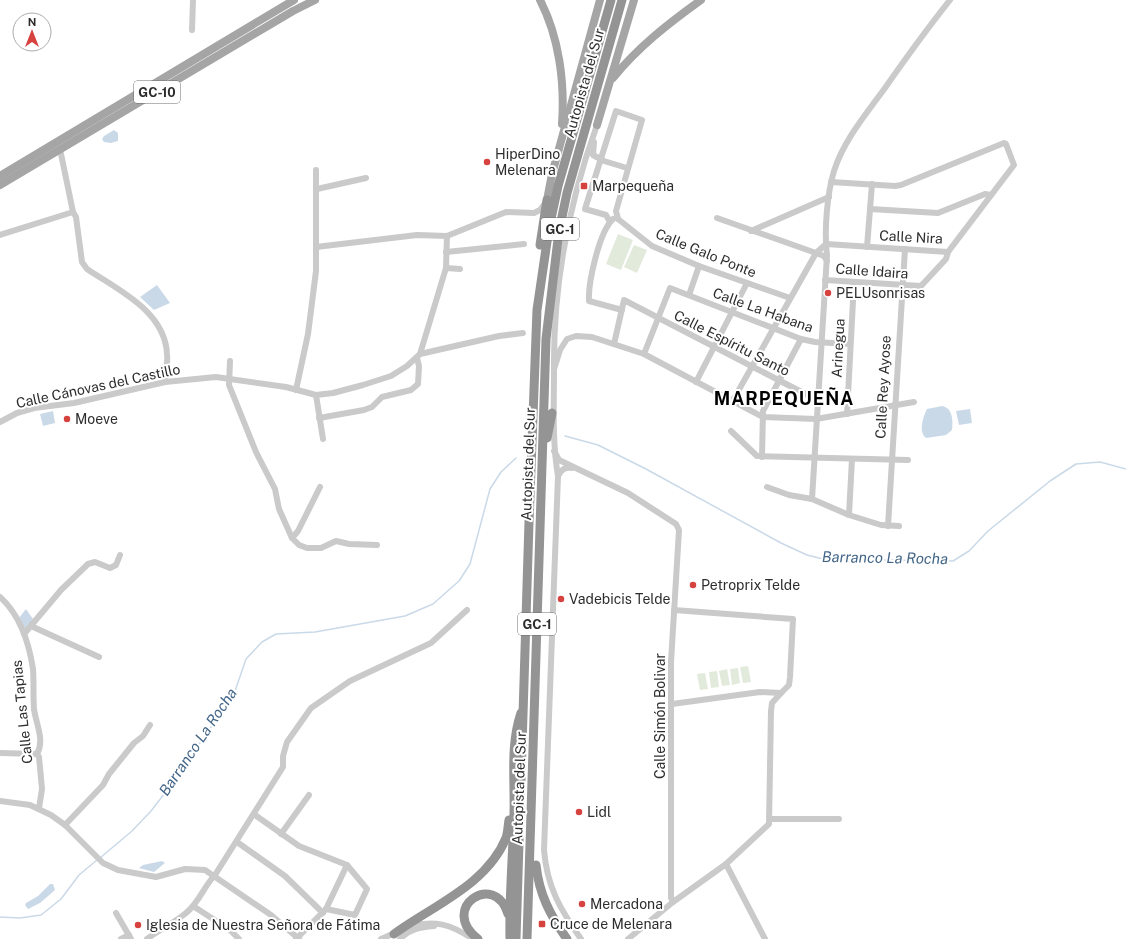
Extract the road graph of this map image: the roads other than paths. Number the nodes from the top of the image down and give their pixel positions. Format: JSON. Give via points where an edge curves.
{"nodes":[{"id":1,"x":193,"y":0,"type":"edge"},
{"id":2,"x":294,"y":0,"type":"edge"},
{"id":3,"x":315,"y":0,"type":"edge"},
{"id":4,"x":540,"y":0,"type":"edge"},
{"id":5,"x":600,"y":0,"type":"edge"},
{"id":6,"x":611,"y":0,"type":"edge"},
{"id":7,"x":622,"y":0,"type":"edge"},
{"id":8,"x":634,"y":0,"type":"edge"},
{"id":9,"x":701,"y":0,"type":"edge"},
{"id":10,"x":950,"y":0,"type":"edge"},
{"id":11,"x":192,"y":30,"type":"dead end"},
{"id":12,"x":610,"y":82,"type":"junction"},
{"id":13,"x":597,"y":125,"type":"junction"},
{"id":14,"x":559,"y":146,"type":"junction"},
{"id":15,"x":60,"y":149,"type":"junction"},
{"id":16,"x":600,"y":160,"type":"junction"},
{"id":17,"x":627,"y":168,"type":"junction"},
{"id":18,"x":316,"y":170,"type":"dead end"},
{"id":19,"x":0,"y":176,"type":"edge"},
{"id":20,"x":366,"y":178,"type":"dead end"},
{"id":21,"x":831,"y":182,"type":"junction"},
{"id":22,"x":872,"y":184,"type":"junction"},
{"id":23,"x":0,"y":185,"type":"edge"},
{"id":24,"x":317,"y":189,"type":"junction"},
{"id":25,"x":991,"y":195,"type":"junction"},
{"id":26,"x":829,"y":197,"type":"junction"},
{"id":27,"x":547,"y":200,"type":"junction"},
{"id":28,"x":870,"y":209,"type":"junction"},
{"id":29,"x":616,"y":211,"type":"junction"},
{"id":30,"x":73,"y":212,"type":"junction"},
{"id":31,"x":524,"y":212,"type":"junction"},
{"id":32,"x":606,"y":215,"type":"junction"},
{"id":33,"x":717,"y":218,"type":"dead end"},
{"id":34,"x":618,"y":219,"type":"junction"},
{"id":35,"x":610,"y":222,"type":"junction"},
{"id":36,"x":543,"y":226,"type":"junction"},
{"id":37,"x":751,"y":231,"type":"junction"},
{"id":38,"x":0,"y":235,"type":"edge"},
{"id":39,"x":446,"y":236,"type":"junction"},
{"id":40,"x":524,"y":244,"type":"dead end"},
{"id":41,"x":826,"y":244,"type":"junction"},
{"id":42,"x":316,"y":247,"type":"junction"},
{"id":43,"x":868,"y":247,"type":"junction"},
{"id":44,"x":905,"y":249,"type":"junction"},
{"id":45,"x":446,"y":252,"type":"junction"},
{"id":46,"x":948,"y":252,"type":"junction"},
{"id":47,"x":816,"y":253,"type":"junction"},
{"id":48,"x":826,"y":261,"type":"junction"},
{"id":49,"x":699,"y":266,"type":"junction"},
{"id":50,"x":446,"y":268,"type":"junction"},
{"id":51,"x":460,"y":269,"type":"dead end"},
{"id":52,"x":826,"y":280,"type":"junction"},
{"id":53,"x":854,"y":282,"type":"junction"},
{"id":54,"x":747,"y":283,"type":"junction"},
{"id":55,"x":901,"y":285,"type":"junction"},
{"id":56,"x":689,"y":295,"type":"junction"},
{"id":57,"x":790,"y":298,"type":"junction"},
{"id":58,"x":537,"y":310,"type":"junction"},
{"id":59,"x":622,"y":310,"type":"junction"},
{"id":60,"x":732,"y":312,"type":"junction"},
{"id":61,"x":658,"y":318,"type":"junction"},
{"id":62,"x":773,"y":328,"type":"junction"},
{"id":63,"x":523,"y":333,"type":"dead end"},
{"id":64,"x":801,"y":339,"type":"junction"},
{"id":65,"x":821,"y":342,"type":"junction"},
{"id":66,"x":614,"y":344,"type":"junction"},
{"id":67,"x":850,"y":344,"type":"junction"},
{"id":68,"x":714,"y":347,"type":"junction"},
{"id":69,"x":644,"y":354,"type":"junction"},
{"id":70,"x":418,"y":356,"type":"junction"},
{"id":71,"x":230,"y":361,"type":"dead end"},
{"id":72,"x":752,"y":366,"type":"junction"},
{"id":73,"x":554,"y":369,"type":"junction"},
{"id":74,"x":228,"y":378,"type":"junction"},
{"id":75,"x":780,"y":381,"type":"junction"},
{"id":76,"x":165,"y":382,"type":"junction"},
{"id":77,"x":696,"y":382,"type":"junction"},
{"id":78,"x":296,"y":390,"type":"junction"},
{"id":79,"x":316,"y":395,"type":"junction"},
{"id":80,"x":817,"y":400,"type":"junction"},
{"id":81,"x":732,"y":402,"type":"junction"},
{"id":82,"x":914,"y":402,"type":"dead end"},
{"id":83,"x":895,"y":405,"type":"junction"},
{"id":84,"x":552,"y":413,"type":"junction"},
{"id":85,"x":847,"y":414,"type":"junction"},
{"id":86,"x":763,"y":417,"type":"junction"},
{"id":87,"x":320,"y":418,"type":"junction"},
{"id":88,"x":816,"y":419,"type":"junction"},
{"id":89,"x":0,"y":422,"type":"edge"},
{"id":90,"x":731,"y":431,"type":"dead end"},
{"id":91,"x":323,"y":439,"type":"dead end"},
{"id":92,"x":554,"y":451,"type":"junction"},
{"id":93,"x":762,"y":457,"type":"junction"},
{"id":94,"x":814,"y":458,"type":"junction"},
{"id":95,"x":852,"y":459,"type":"junction"},
{"id":96,"x":891,"y":459,"type":"junction"},
{"id":97,"x":908,"y":460,"type":"dead end"},
{"id":98,"x":542,"y":465,"type":"junction"},
{"id":99,"x":574,"y":468,"type":"junction"},
{"id":100,"x":558,"y":476,"type":"junction"},
{"id":101,"x":320,"y":487,"type":"dead end"},
{"id":102,"x":767,"y":487,"type":"dead end"},
{"id":103,"x":812,"y":499,"type":"junction"},
{"id":104,"x":849,"y":515,"type":"junction"},
{"id":105,"x":888,"y":526,"type":"junction"},
{"id":106,"x":900,"y":526,"type":"dead end"},
{"id":107,"x":292,"y":538,"type":"junction"},
{"id":108,"x":377,"y":545,"type":"dead end"},
{"id":109,"x":120,"y":555,"type":"dead end"},
{"id":110,"x":0,"y":597,"type":"edge"},
{"id":111,"x":468,"y":610,"type":"dead end"},
{"id":112,"x":674,"y":610,"type":"junction"},
{"id":113,"x":32,"y":626,"type":"junction"},
{"id":114,"x":24,"y":634,"type":"junction"},
{"id":115,"x":99,"y":657,"type":"dead end"},
{"id":116,"x":781,"y":693,"type":"junction"},
{"id":117,"x":523,"y":704,"type":"junction"},
{"id":118,"x":672,"y":704,"type":"junction"},
{"id":119,"x":150,"y":724,"type":"dead end"},
{"id":120,"x":0,"y":754,"type":"edge"},
{"id":121,"x":37,"y":754,"type":"junction"},
{"id":122,"x":514,"y":783,"type":"junction"},
{"id":123,"x":533,"y":783,"type":"junction"},
{"id":124,"x":309,"y":795,"type":"dead end"},
{"id":125,"x":0,"y":801,"type":"edge"},
{"id":126,"x":39,"y":808,"type":"junction"},
{"id":127,"x":255,"y":815,"type":"junction"},
{"id":128,"x":839,"y":819,"type":"dead end"},
{"id":129,"x":770,"y":822,"type":"junction"},
{"id":130,"x":65,"y":825,"type":"junction"},
{"id":131,"x":281,"y":834,"type":"junction"},
{"id":132,"x":237,"y":842,"type":"junction"},
{"id":133,"x":726,"y":864,"type":"junction"},
{"id":134,"x":347,"y":865,"type":"junction"},
{"id":135,"x":536,"y":865,"type":"junction"},
{"id":136,"x":215,"y":875,"type":"junction"},
{"id":137,"x":673,"y":902,"type":"junction"},
{"id":138,"x":193,"y":906,"type":"junction"},
{"id":139,"x":324,"y":911,"type":"junction"},
{"id":140,"x":116,"y":913,"type":"dead end"},
{"id":141,"x":509,"y":919,"type":"junction"},
{"id":142,"x":130,"y":937,"type":"edge"},
{"id":143,"x":397,"y":937,"type":"edge"},
{"id":144,"x":237,"y":938,"type":"edge"},
{"id":145,"x":121,"y":939,"type":"edge"},
{"id":146,"x":146,"y":939,"type":"edge"},
{"id":147,"x":297,"y":939,"type":"edge"},
{"id":148,"x":381,"y":939,"type":"edge"},
{"id":149,"x":467,"y":939,"type":"edge"},
{"id":150,"x":473,"y":939,"type":"edge"},
{"id":151,"x":478,"y":939,"type":"edge"},
{"id":152,"x":510,"y":939,"type":"edge"},
{"id":153,"x":516,"y":939,"type":"edge"},
{"id":154,"x":527,"y":939,"type":"edge"},
{"id":155,"x":533,"y":939,"type":"edge"},
{"id":156,"x":567,"y":939,"type":"edge"},
{"id":157,"x":581,"y":939,"type":"edge"},
{"id":158,"x":628,"y":939,"type":"edge"},
{"id":159,"x":765,"y":939,"type":"edge"}],
"edges":[{"from":1,"to":11,"type":"street"},
{"from":2,"to":19,"type":"main road","number":"GC-10"},
{"from":3,"to":15,"type":"main road","number":"GC-10"},
{"from":4,"to":14,"type":"main road","via":[[552,30],[561,77],[563,112]]},
{"from":5,"to":14,"type":"main road"},
{"from":6,"to":58,"type":"highway","name":"Autopista del Sur","number":"GC-1","via":[[558,186]]},
{"from":7,"to":98,"type":"highway","name":"Autopista del Sur","number":"GC-1","via":[[578,152],[559,231],[546,339]]},
{"from":8,"to":12,"type":"main road"},
{"from":9,"to":12,"type":"main road","via":[[653,36]]},
{"from":10,"to":21,"type":"street","via":[[859,123],[844,147]]},
{"from":12,"to":13,"type":"main road"},
{"from":13,"to":16,"type":"street","via":[[593,155]]},
{"from":13,"to":73,"type":"street","via":[[573,200],[561,256],[554,330]]},
{"from":14,"to":27,"type":"main road"},
{"from":15,"to":23,"type":"main road","number":"GC-10"},
{"from":15,"to":30,"type":"street"},
{"from":16,"to":17,"type":"street"},
{"from":16,"to":17,"type":"street","via":[[616,112],[642,120]]},
{"from":16,"to":32,"type":"street","via":[[585,209]]},
{"from":17,"to":29,"type":"street"},
{"from":18,"to":24,"type":"street"},
{"from":20,"to":24,"type":"street"},
{"from":21,"to":22,"type":"street"},
{"from":21,"to":26,"type":"street"},
{"from":22,"to":25,"type":"street","name":"Calle Nira","via":[[901,185],[1000,144],[1006,144],[1014,165]]},
{"from":22,"to":28,"type":"street"},
{"from":24,"to":42,"type":"street"},
{"from":25,"to":28,"type":"street","via":[[985,194],[938,213]]},
{"from":25,"to":46,"type":"street","name":"Calle Nira"},
{"from":26,"to":37,"type":"street"},
{"from":26,"to":41,"type":"street"},
{"from":27,"to":31,"type":"street","via":[[540,210],[534,213]]},
{"from":27,"to":36,"type":"highway"},
{"from":28,"to":43,"type":"street"},
{"from":29,"to":32,"type":"street"},
{"from":29,"to":34,"type":"street"},
{"from":30,"to":38,"type":"street"},
{"from":30,"to":76,"type":"street","via":[[76,217],[82,262],[86,269],[132,299],[157,321],[168,354]]},
{"from":31,"to":36,"type":"street","via":[[538,218]]},
{"from":31,"to":39,"type":"street","via":[[506,212]]},
{"from":32,"to":35,"type":"street"},
{"from":33,"to":37,"type":"street"},
{"from":34,"to":35,"type":"street"},
{"from":34,"to":49,"type":"street","name":"Calle Galo Ponte","via":[[652,246]]},
{"from":35,"to":59,"type":"street","via":[[593,265],[588,296],[589,302]]},
{"from":36,"to":58,"type":"highway","via":[[534,282]]},
{"from":37,"to":47,"type":"street"},
{"from":39,"to":42,"type":"street","via":[[417,235]]},
{"from":39,"to":45,"type":"street"},
{"from":40,"to":45,"type":"street"},
{"from":41,"to":43,"type":"street","name":"Calle Nira"},
{"from":41,"to":47,"type":"street"},
{"from":41,"to":48,"type":"street"},
{"from":42,"to":78,"type":"street","via":[[316,271],[309,326]]},
{"from":43,"to":44,"type":"street","name":"Calle Nira"},
{"from":44,"to":46,"type":"street","name":"Calle Nira"},
{"from":44,"to":55,"type":"street","name":"Calle Rey Ayose"},
{"from":45,"to":50,"type":"street"},
{"from":46,"to":55,"type":"street","name":"Calle Idaira","via":[[946,258],[921,286]]},
{"from":47,"to":48,"type":"street","via":[[824,256]]},
{"from":47,"to":57,"type":"street"},
{"from":48,"to":52,"type":"street"},
{"from":49,"to":54,"type":"street","name":"Calle Galo Ponte"},
{"from":49,"to":56,"type":"street"},
{"from":50,"to":51,"type":"street"},
{"from":50,"to":70,"type":"street"},
{"from":52,"to":53,"type":"street","name":"Calle Idaira"},
{"from":52,"to":65,"type":"street"},
{"from":53,"to":55,"type":"street","name":"Calle Idaira"},
{"from":53,"to":67,"type":"street","name":"Arinegua"},
{"from":54,"to":57,"type":"street","name":"Calle Galo Ponte"},
{"from":54,"to":60,"type":"street"},
{"from":55,"to":83,"type":"street","name":"Calle Rey Ayose"},
{"from":56,"to":60,"type":"street","name":"Calle La Habana"},
{"from":56,"to":61,"type":"street","name":"Calle La Habana","via":[[670,288]]},
{"from":57,"to":62,"type":"street"},
{"from":58,"to":117,"type":"highway","name":"Autopista del Sur","number":"GC-1"},
{"from":59,"to":61,"type":"street","name":"Calle Espíritu Santo","via":[[624,300]]},
{"from":59,"to":66,"type":"street"},
{"from":60,"to":62,"type":"street","name":"Calle La Habana"},
{"from":60,"to":68,"type":"street"},
{"from":61,"to":68,"type":"street","name":"Calle Espíritu Santo"},
{"from":61,"to":69,"type":"street"},
{"from":62,"to":64,"type":"street","name":"Calle La Habana"},
{"from":62,"to":72,"type":"street"},
{"from":63,"to":70,"type":"street","name":"Calle Cánovas del Castillo","via":[[499,336]]},
{"from":64,"to":65,"type":"street","name":"Calle La Habana"},
{"from":64,"to":75,"type":"street"},
{"from":65,"to":67,"type":"street","name":"Calle La Habana"},
{"from":65,"to":80,"type":"street"},
{"from":66,"to":69,"type":"street"},
{"from":66,"to":73,"type":"street","via":[[592,337],[571,337],[562,345]]},
{"from":67,"to":85,"type":"street","name":"Arinegua"},
{"from":68,"to":72,"type":"street","name":"Calle Espíritu Santo"},
{"from":68,"to":77,"type":"street"},
{"from":69,"to":77,"type":"street"},
{"from":70,"to":79,"type":"street","name":"Calle Cánovas del Castillo","via":[[391,376],[364,385]]},
{"from":70,"to":87,"type":"street","via":[[418,384],[411,390],[382,397],[372,407],[364,410]]},
{"from":71,"to":74,"type":"street"},
{"from":72,"to":75,"type":"street","name":"Calle Espíritu Santo"},
{"from":72,"to":81,"type":"street"},
{"from":73,"to":84,"type":"street"},
{"from":74,"to":76,"type":"street","name":"Calle Cánovas del Castillo"},
{"from":74,"to":78,"type":"street","name":"Calle Cánovas del Castillo"},
{"from":74,"to":107,"type":"street","via":[[256,452],[275,489],[284,524]]},
{"from":75,"to":80,"type":"street","name":"Calle Espíritu Santo"},
{"from":75,"to":86,"type":"street","via":[[763,411]]},
{"from":76,"to":89,"type":"street","name":"Calle Cánovas del Castillo","via":[[17,413]]},
{"from":77,"to":81,"type":"street"},
{"from":78,"to":79,"type":"street","name":"Calle Cánovas del Castillo"},
{"from":79,"to":87,"type":"street"},
{"from":80,"to":88,"type":"street"},
{"from":81,"to":86,"type":"street"},
{"from":82,"to":83,"type":"street"},
{"from":83,"to":85,"type":"street"},
{"from":83,"to":96,"type":"street","name":"Calle Rey Ayose"},
{"from":84,"to":92,"type":"street"},
{"from":84,"to":98,"type":"highway"},
{"from":85,"to":88,"type":"street"},
{"from":86,"to":88,"type":"street"},
{"from":86,"to":93,"type":"street"},
{"from":87,"to":91,"type":"street"},
{"from":88,"to":94,"type":"street"},
{"from":90,"to":93,"type":"street","via":[[757,456]]},
{"from":92,"to":99,"type":"street","via":[[559,460]]},
{"from":92,"to":100,"type":"street"},
{"from":93,"to":94,"type":"street"},
{"from":94,"to":95,"type":"street"},
{"from":94,"to":103,"type":"street"},
{"from":95,"to":96,"type":"street"},
{"from":95,"to":104,"type":"street"},
{"from":96,"to":97,"type":"street"},
{"from":96,"to":105,"type":"street","name":"Calle Rey Ayose"},
{"from":98,"to":123,"type":"highway","name":"Autopista del Sur","number":"GC-1"},
{"from":99,"to":100,"type":"street","via":[[566,467]]},
{"from":99,"to":112,"type":"street","name":"Calle Simón Bolivar","via":[[628,493],[676,524],[679,530]]},
{"from":100,"to":157,"type":"street","via":[[544,850],[556,901]]},
{"from":101,"to":107,"type":"street"},
{"from":102,"to":103,"type":"street","via":[[789,495]]},
{"from":103,"to":104,"type":"street"},
{"from":104,"to":105,"type":"street"},
{"from":105,"to":106,"type":"street"},
{"from":107,"to":108,"type":"street","via":[[307,548],[321,548],[336,541]]},
{"from":109,"to":113,"type":"street","via":[[116,565],[110,568],[95,562],[88,564],[60,590]]},
{"from":110,"to":114,"type":"street","name":"Calle Las Tapias","via":[[16,616]]},
{"from":111,"to":127,"type":"street","via":[[431,643],[350,681],[311,708],[287,742],[283,767]]},
{"from":112,"to":116,"type":"street","via":[[793,619],[789,685]]},
{"from":112,"to":118,"type":"street","name":"Calle Simón Bolivar"},
{"from":113,"to":114,"type":"street"},
{"from":113,"to":115,"type":"street"},
{"from":114,"to":121,"type":"street","name":"Calle Las Tapias","via":[[32,669],[34,710],[41,746]]},
{"from":116,"to":118,"type":"street","via":[[760,692]]},
{"from":116,"to":129,"type":"street","via":[[772,703],[771,711]]},
{"from":117,"to":122,"type":"highway","via":[[517,725]]},
{"from":117,"to":153,"type":"highway","name":"Autopista del Sur","number":"GC-1"},
{"from":118,"to":137,"type":"street","name":"Calle Simón Bolivar"},
{"from":119,"to":130,"type":"street","via":[[103,785]]},
{"from":120,"to":121,"type":"street"},
{"from":121,"to":126,"type":"street","name":"Calle Las Tapias","via":[[42,788]]},
{"from":122,"to":141,"type":"highway"},
{"from":122,"to":143,"type":"highway","via":[[506,837],[487,868]]},
{"from":123,"to":135,"type":"highway"},
{"from":123,"to":154,"type":"highway","name":"Autopista del Sur","number":"GC-1"},
{"from":124,"to":131,"type":"street"},
{"from":125,"to":126,"type":"street"},
{"from":126,"to":130,"type":"street"},
{"from":127,"to":131,"type":"street"},
{"from":127,"to":132,"type":"street"},
{"from":128,"to":129,"type":"street"},
{"from":129,"to":133,"type":"street"},
{"from":130,"to":136,"type":"street","via":[[93,855],[118,870],[145,876],[168,875],[185,869],[205,870]]},
{"from":131,"to":134,"type":"street","via":[[299,846]]},
{"from":132,"to":136,"type":"street"},
{"from":132,"to":139,"type":"street","via":[[285,876]]},
{"from":133,"to":137,"type":"street"},
{"from":133,"to":159,"type":"street"},
{"from":134,"to":139,"type":"street"},
{"from":134,"to":139,"type":"street","via":[[367,889],[355,915]]},
{"from":135,"to":155,"type":"highway"},
{"from":135,"to":156,"type":"highway","via":[[542,896]]},
{"from":136,"to":138,"type":"street"},
{"from":136,"to":147,"type":"street","via":[[271,915]]},
{"from":137,"to":158,"type":"street"},
{"from":138,"to":144,"type":"street"},
{"from":138,"to":146,"type":"street"},
{"from":139,"to":147,"type":"street"},
{"from":140,"to":142,"type":"street"},
{"from":141,"to":151,"type":"highway","via":[[502,902],[493,895],[482,894],[471,898],[465,907],[464,920],[468,930]]},
{"from":141,"to":152,"type":"highway"},
{"from":142,"to":145,"type":"street"},
{"from":143,"to":148,"type":"street"},
{"from":143,"to":149,"type":"street","via":[[420,927],[434,926],[449,929]]},
{"from":143,"to":150,"type":"street","via":[[409,926],[427,922],[444,924]]}]}
